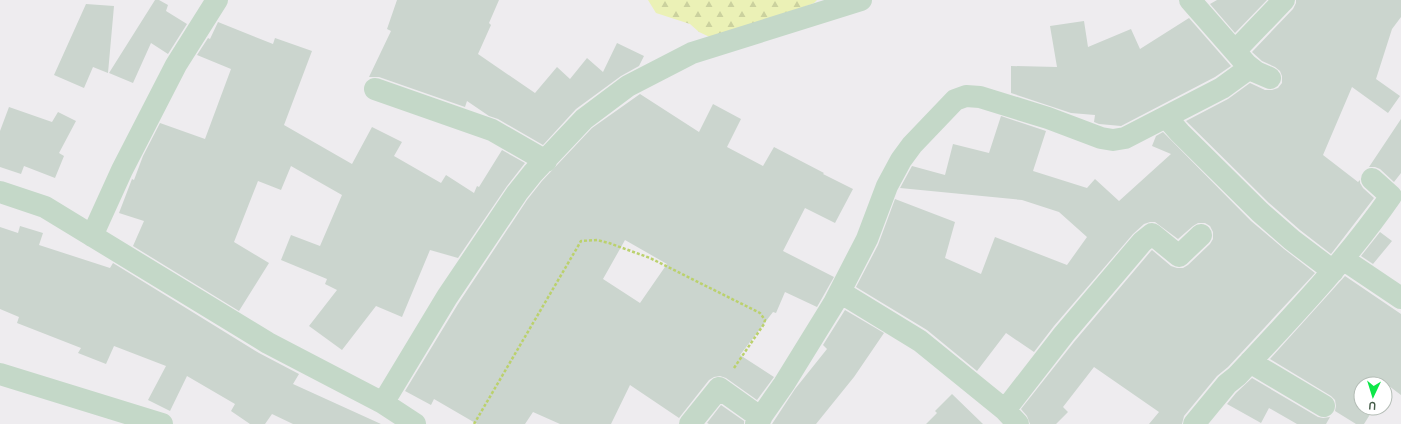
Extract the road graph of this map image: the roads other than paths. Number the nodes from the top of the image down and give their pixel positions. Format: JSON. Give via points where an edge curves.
{"nodes":[{"id":1,"x":217,"y":0,"type":"edge"},
{"id":2,"x":861,"y":0,"type":"edge"},
{"id":3,"x":1190,"y":0,"type":"edge"},
{"id":4,"x":1284,"y":0,"type":"edge"},
{"id":5,"x":1241,"y":58,"type":"junction"},
{"id":6,"x":1270,"y":78,"type":"dead end"},
{"id":7,"x":375,"y":89,"type":"dead end"},
{"id":8,"x":1166,"y":117,"type":"junction"},
{"id":9,"x":546,"y":160,"type":"junction"},
{"id":10,"x":1372,"y":179,"type":"dead end"},
{"id":11,"x":0,"y":192,"type":"edge"},
{"id":12,"x":1396,"y":199,"type":"edge"},
{"id":13,"x":1201,"y":235,"type":"dead end"},
{"id":14,"x":92,"y":236,"type":"junction"},
{"id":15,"x":1338,"y":265,"type":"junction"},
{"id":16,"x":840,"y":292,"type":"junction"},
{"id":17,"x":1401,"y":298,"type":"edge"},
{"id":18,"x":1250,"y":362,"type":"junction"},
{"id":19,"x":0,"y":374,"type":"edge"},
{"id":20,"x":383,"y":403,"type":"junction"},
{"id":21,"x":1324,"y":406,"type":"dead end"},
{"id":22,"x":1012,"y":417,"type":"edge"},
{"id":23,"x":758,"y":421,"type":"edge"},
{"id":24,"x":162,"y":424,"type":"edge"},
{"id":25,"x":415,"y":424,"type":"edge"},
{"id":26,"x":690,"y":424,"type":"edge"},
{"id":27,"x":1194,"y":424,"type":"edge"}],
"edges":[{"from":1,"to":14,"type":"street","via":[[176,65],[122,170]]},
{"from":2,"to":9,"type":"street","via":[[692,53],[628,86],[584,119]]},
{"from":3,"to":5,"type":"street"},
{"from":4,"to":5,"type":"street"},
{"from":5,"to":6,"type":"street","via":[[1256,72]]},
{"from":5,"to":8,"type":"street","via":[[1244,72],[1222,88]]},
{"from":7,"to":9,"type":"street","via":[[492,130]]},
{"from":8,"to":15,"type":"street","via":[[1180,134],[1292,240]]},
{"from":8,"to":16,"type":"street","via":[[1125,138],[1113,140],[980,97],[966,96],[955,100],[901,160],[887,186],[867,239]]},
{"from":9,"to":20,"type":"street","via":[[517,193],[446,297]]},
{"from":10,"to":12,"type":"street"},
{"from":11,"to":14,"type":"street","via":[[45,207]]},
{"from":12,"to":15,"type":"street"},
{"from":13,"to":22,"type":"street","via":[[1179,256],[1152,234],[1142,242],[1060,340]]},
{"from":14,"to":20,"type":"street","via":[[268,343]]},
{"from":15,"to":17,"type":"street"},
{"from":15,"to":18,"type":"street"},
{"from":16,"to":22,"type":"street","via":[[920,341]]},
{"from":16,"to":23,"type":"street"},
{"from":18,"to":21,"type":"street"},
{"from":18,"to":27,"type":"street","via":[[1227,384]]},
{"from":19,"to":24,"type":"street"},
{"from":20,"to":25,"type":"street"},
{"from":23,"to":26,"type":"street","via":[[719,388]]}]}
